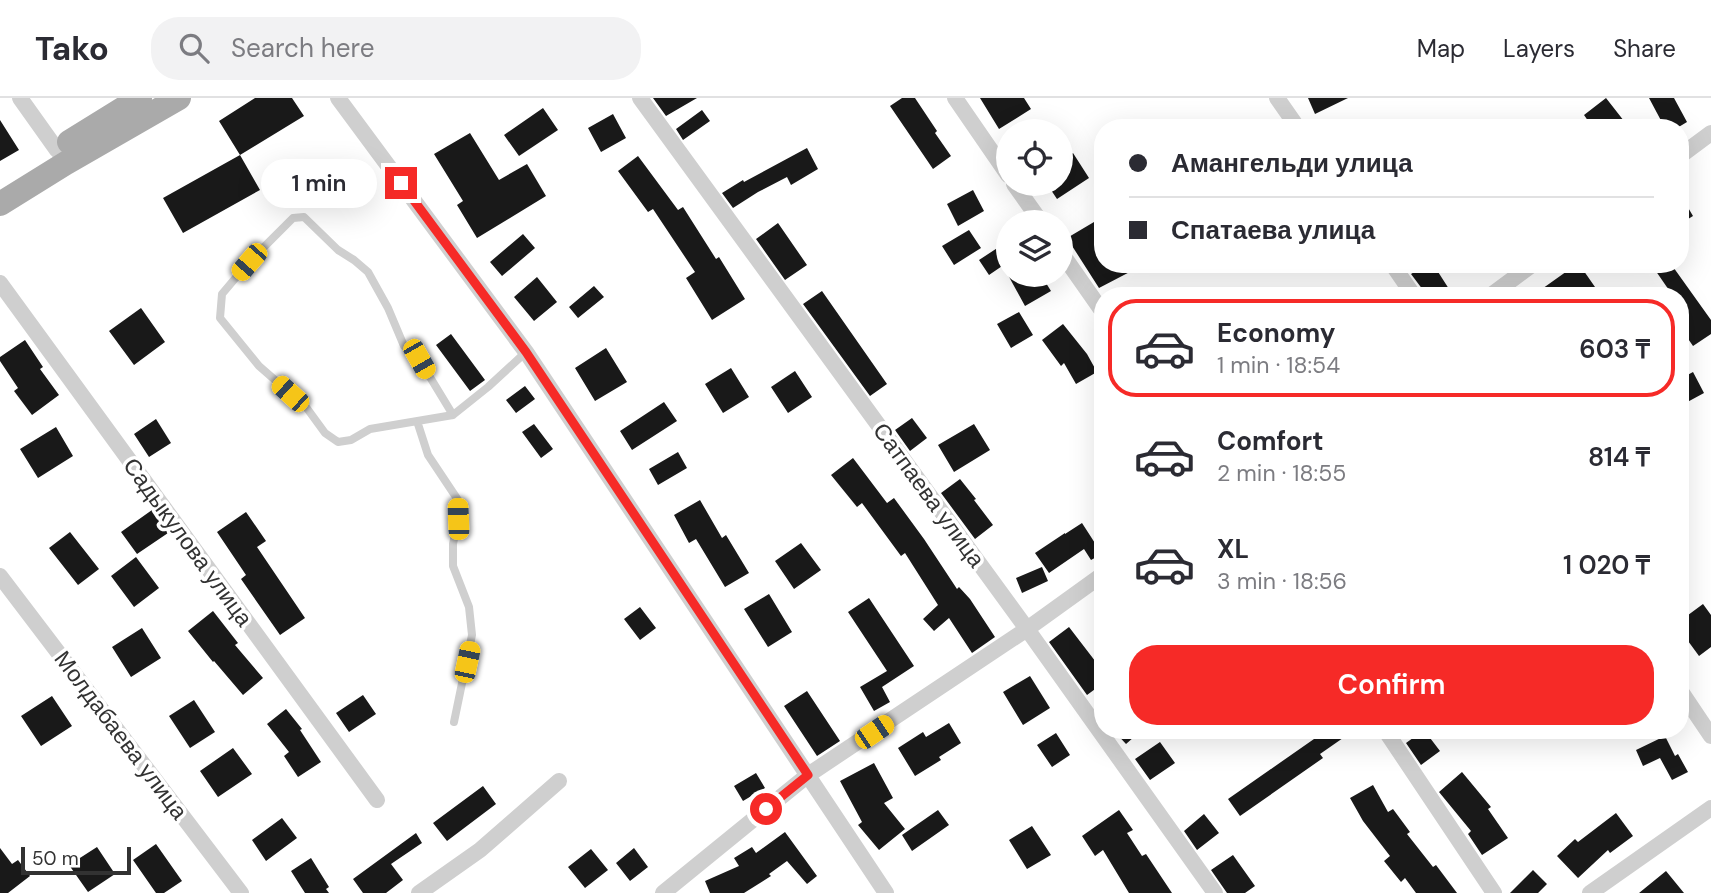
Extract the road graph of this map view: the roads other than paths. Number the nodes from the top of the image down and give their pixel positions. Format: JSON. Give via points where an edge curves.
{"nodes":[{"id":1,"x":20,"y":98,"type":"edge"},
{"id":2,"x":140,"y":98,"type":"edge"},
{"id":3,"x":179,"y":98,"type":"edge"},
{"id":4,"x":338,"y":98,"type":"edge"},
{"id":5,"x":640,"y":98,"type":"edge"},
{"id":6,"x":955,"y":98,"type":"edge"},
{"id":7,"x":1277,"y":98,"type":"edge"},
{"id":8,"x":1292,"y":119,"type":"edge"},
{"id":9,"x":1711,"y":134,"type":"edge"},
{"id":10,"x":57,"y":150,"type":"junction"},
{"id":11,"x":1689,"y":150,"type":"edge"},
{"id":12,"x":996,"y":157,"type":"edge"},
{"id":13,"x":0,"y":185,"type":"edge"},
{"id":14,"x":0,"y":204,"type":"edge"},
{"id":15,"x":1073,"y":270,"type":"edge"},
{"id":16,"x":1521,"y":273,"type":"edge"},
{"id":17,"x":0,"y":284,"type":"edge"},
{"id":18,"x":1502,"y":287,"type":"edge"},
{"id":19,"x":1094,"y":300,"type":"edge"},
{"id":20,"x":526,"y":352,"type":"junction"},
{"id":21,"x":453,"y":415,"type":"junction"},
{"id":22,"x":417,"y":421,"type":"junction"},
{"id":23,"x":0,"y":576,"type":"edge"},
{"id":24,"x":1094,"y":581,"type":"edge"},
{"id":25,"x":1027,"y":629,"type":"junction"},
{"id":26,"x":1689,"y":703,"type":"edge"},
{"id":27,"x":454,"y":722,"type":"dead end"},
{"id":28,"x":1094,"y":723,"type":"edge"},
{"id":29,"x":1711,"y":736,"type":"edge"},
{"id":30,"x":1105,"y":739,"type":"edge"},
{"id":31,"x":1391,"y":739,"type":"edge"},
{"id":32,"x":808,"y":775,"type":"junction"},
{"id":33,"x":559,"y":781,"type":"dead end"},
{"id":34,"x":377,"y":800,"type":"dead end"},
{"id":35,"x":1711,"y":808,"type":"edge"},
{"id":36,"x":241,"y":893,"type":"edge"},
{"id":37,"x":419,"y":893,"type":"edge"},
{"id":38,"x":663,"y":893,"type":"edge"},
{"id":39,"x":886,"y":893,"type":"edge"},
{"id":40,"x":1215,"y":893,"type":"edge"},
{"id":41,"x":1494,"y":893,"type":"edge"},
{"id":42,"x":1590,"y":893,"type":"edge"}],
"edges":[{"from":1,"to":10,"type":"street"},
{"from":2,"to":10,"type":"main road"},
{"from":3,"to":14,"type":"main road"},
{"from":4,"to":20,"type":"street"},
{"from":5,"to":25,"type":"street","name":"Сатпаева улица"},
{"from":6,"to":12,"type":"street"},
{"from":7,"to":8,"type":"street"},
{"from":9,"to":11,"type":"street"},
{"from":10,"to":13,"type":"main road"},
{"from":15,"to":19,"type":"street"},
{"from":16,"to":18,"type":"street"},
{"from":17,"to":34,"type":"street","name":"Садыкулова улица"},
{"from":20,"to":21,"type":"lane"},
{"from":20,"to":32,"type":"street"},
{"from":21,"to":22,"type":"lane"},
{"from":21,"to":22,"type":"lane","via":[[419,359],[404,346],[368,272],[304,217],[293,218],[222,294],[220,318],[259,366],[338,442],[370,429]]},
{"from":22,"to":27,"type":"lane","via":[[428,455],[458,500],[453,566],[469,607],[472,635]]},
{"from":23,"to":36,"type":"street","name":"Молдабаева улица"},
{"from":24,"to":25,"type":"street"},
{"from":25,"to":28,"type":"street","name":"Сатпаева улица"},
{"from":25,"to":32,"type":"street"},
{"from":26,"to":29,"type":"street"},
{"from":30,"to":40,"type":"street","name":"Сатпаева улица"},
{"from":31,"to":41,"type":"street"},
{"from":32,"to":38,"type":"street"},
{"from":32,"to":39,"type":"street"},
{"from":33,"to":37,"type":"street","via":[[480,850]]},
{"from":35,"to":42,"type":"street"}]}
